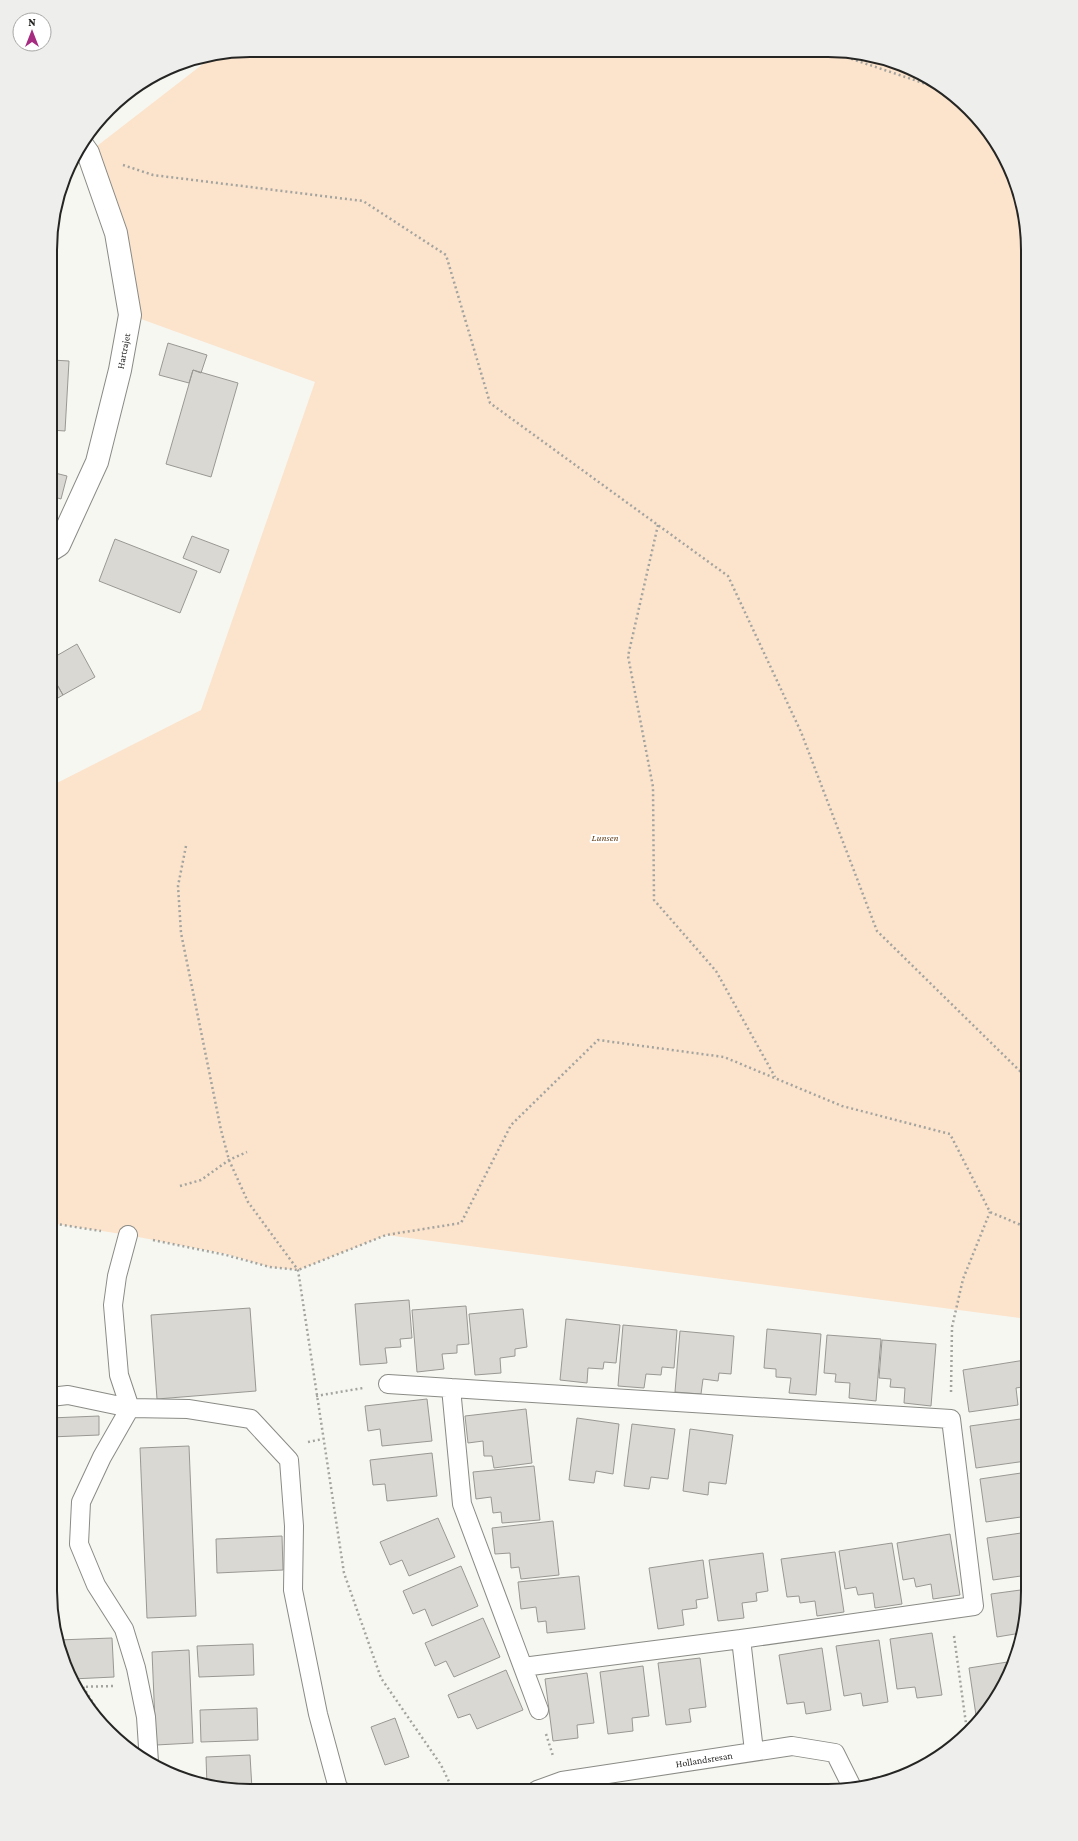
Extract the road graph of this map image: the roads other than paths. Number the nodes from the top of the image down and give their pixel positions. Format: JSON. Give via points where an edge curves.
{"nodes":[{"id":1,"x":85,"y":149,"type":"edge"},
{"id":2,"x":57,"y":546,"type":"edge"},
{"id":3,"x":128,"y":1236,"type":"road end"},
{"id":4,"x":388,"y":1384,"type":"road end"},
{"id":5,"x":451,"y":1388,"type":"junction"},
{"id":6,"x":57,"y":1396,"type":"edge"},
{"id":7,"x":130,"y":1408,"type":"junction"},
{"id":8,"x":741,"y":1639,"type":"junction"},
{"id":9,"x":523,"y":1667,"type":"junction"},
{"id":10,"x":539,"y":1710,"type":"road end"},
{"id":11,"x":754,"y":1751,"type":"junction"},
{"id":12,"x":149,"y":1755,"type":"edge"},
{"id":13,"x":850,"y":1783,"type":"edge"},
{"id":14,"x":338,"y":1784,"type":"edge"},
{"id":15,"x":552,"y":1784,"type":"edge"}],
"edges":[{"from":1,"to":2,"type":"street","name":"Hartrajet","via":[[116,233],[130,315],[98,462]]},
{"from":3,"to":7,"type":"lane","via":[[117,1276],[113,1305],[119,1375]]},
{"from":4,"to":5,"type":"lane"},
{"from":5,"to":8,"type":"lane","via":[[951,1419],[974,1606]]},
{"from":5,"to":9,"type":"lane","via":[[462,1504]]},
{"from":6,"to":7,"type":"lane","via":[[68,1395]]},
{"from":7,"to":12,"type":"lane","via":[[102,1457],[81,1502],[79,1544],[96,1585],[124,1630],[140,1685],[146,1717]]},
{"from":7,"to":14,"type":"lane","via":[[188,1409],[251,1419],[289,1460],[294,1526],[293,1590],[318,1714]]},
{"from":8,"to":9,"type":"lane"},
{"from":8,"to":11,"type":"lane"},
{"from":9,"to":10,"type":"lane"},
{"from":11,"to":13,"type":"lane","name":"Hollandsresan","via":[[792,1746],[835,1753]]},
{"from":11,"to":15,"type":"lane","name":"Hollandsresan","via":[[562,1780]]}]}
